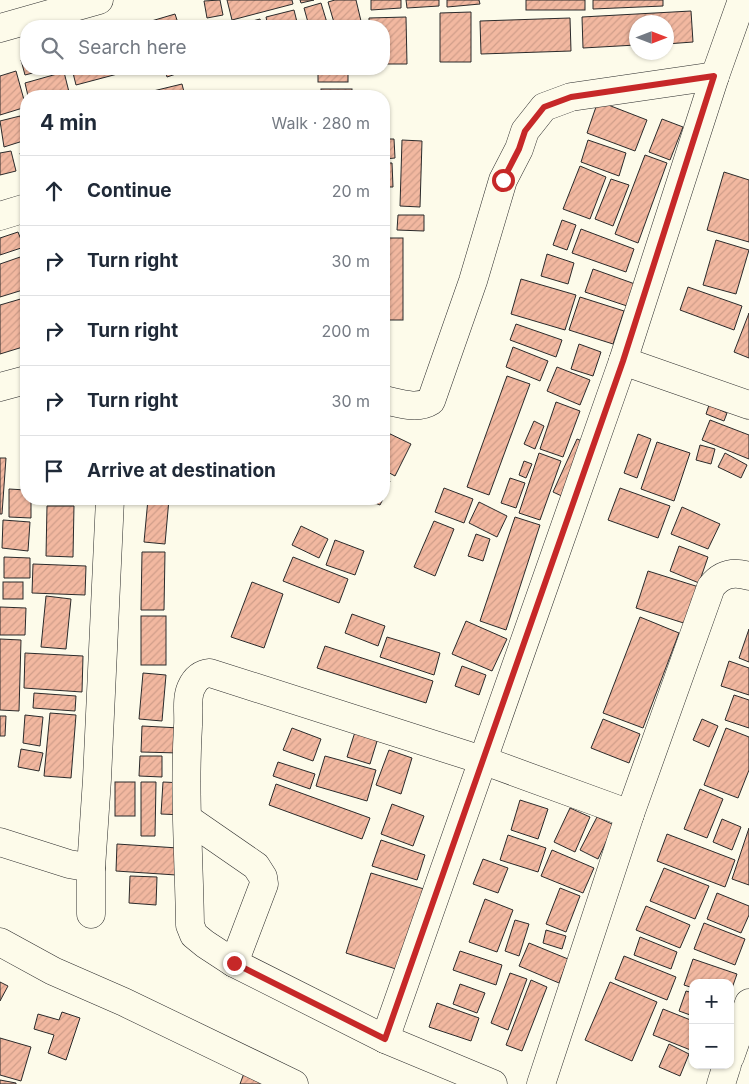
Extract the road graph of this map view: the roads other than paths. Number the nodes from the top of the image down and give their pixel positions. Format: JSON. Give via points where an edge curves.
{"nodes":[{"id":1,"x":99,"y":0,"type":"edge"},
{"id":2,"x":742,"y":0,"type":"edge"},
{"id":3,"x":28,"y":20,"type":"edge"},
{"id":4,"x":20,"y":22,"type":"edge"},
{"id":5,"x":0,"y":28,"type":"edge"},
{"id":6,"x":714,"y":76,"type":"junction"},
{"id":7,"x":20,"y":210,"type":"edge"},
{"id":8,"x":0,"y":216,"type":"edge"},
{"id":9,"x":623,"y":361,"type":"junction"},
{"id":10,"x":20,"y":382,"type":"edge"},
{"id":11,"x":0,"y":387,"type":"edge"},
{"id":12,"x":390,"y":401,"type":"edge"},
{"id":13,"x":749,"y":405,"type":"edge"},
{"id":14,"x":110,"y":505,"type":"edge"},
{"id":15,"x":749,"y":576,"type":"edge"},
{"id":16,"x":482,"y":760,"type":"junction"},
{"id":17,"x":630,"y":814,"type":"junction"},
{"id":18,"x":188,"y":819,"type":"junction"},
{"id":19,"x":0,"y":842,"type":"edge"},
{"id":20,"x":90,"y":868,"type":"junction"},
{"id":21,"x":91,"y":914,"type":"dead end"},
{"id":22,"x":0,"y":942,"type":"edge"},
{"id":23,"x":234,"y":963,"type":"junction"},
{"id":24,"x":749,"y":1002,"type":"edge"},
{"id":25,"x":385,"y":1039,"type":"junction"},
{"id":26,"x":734,"y":1045,"type":"edge"},
{"id":27,"x":726,"y":1069,"type":"edge"},
{"id":28,"x":294,"y":1084,"type":"edge"},
{"id":29,"x":493,"y":1084,"type":"edge"},
{"id":30,"x":540,"y":1084,"type":"edge"},
{"id":31,"x":721,"y":1084,"type":"edge"}],
"edges":[{"from":1,"to":3,"type":"street"},
{"from":2,"to":6,"type":"street"},
{"from":4,"to":5,"type":"street"},
{"from":6,"to":9,"type":"street"},
{"from":6,"to":12,"type":"street","via":[[571,97],[544,107],[525,131],[503,180],[473,282],[431,401],[412,406]]},
{"from":7,"to":8,"type":"street"},
{"from":9,"to":13,"type":"street"},
{"from":9,"to":16,"type":"street"},
{"from":10,"to":11,"type":"street"},
{"from":14,"to":20,"type":"street"},
{"from":15,"to":17,"type":"street","via":[[724,575],[711,586]]},
{"from":16,"to":17,"type":"street"},
{"from":16,"to":18,"type":"street","via":[[210,672],[203,674],[190,690]]},
{"from":16,"to":25,"type":"street"},
{"from":17,"to":30,"type":"street"},
{"from":18,"to":23,"type":"street","via":[[190,925],[194,935],[204,944]]},
{"from":18,"to":23,"type":"street","via":[[256,866],[263,877],[264,884]]},
{"from":19,"to":20,"type":"street"},
{"from":20,"to":21,"type":"street"},
{"from":22,"to":28,"type":"street","via":[[53,972],[124,1002]]},
{"from":23,"to":25,"type":"street"},
{"from":24,"to":26,"type":"street"},
{"from":25,"to":29,"type":"street"},
{"from":27,"to":31,"type":"street"}]}
